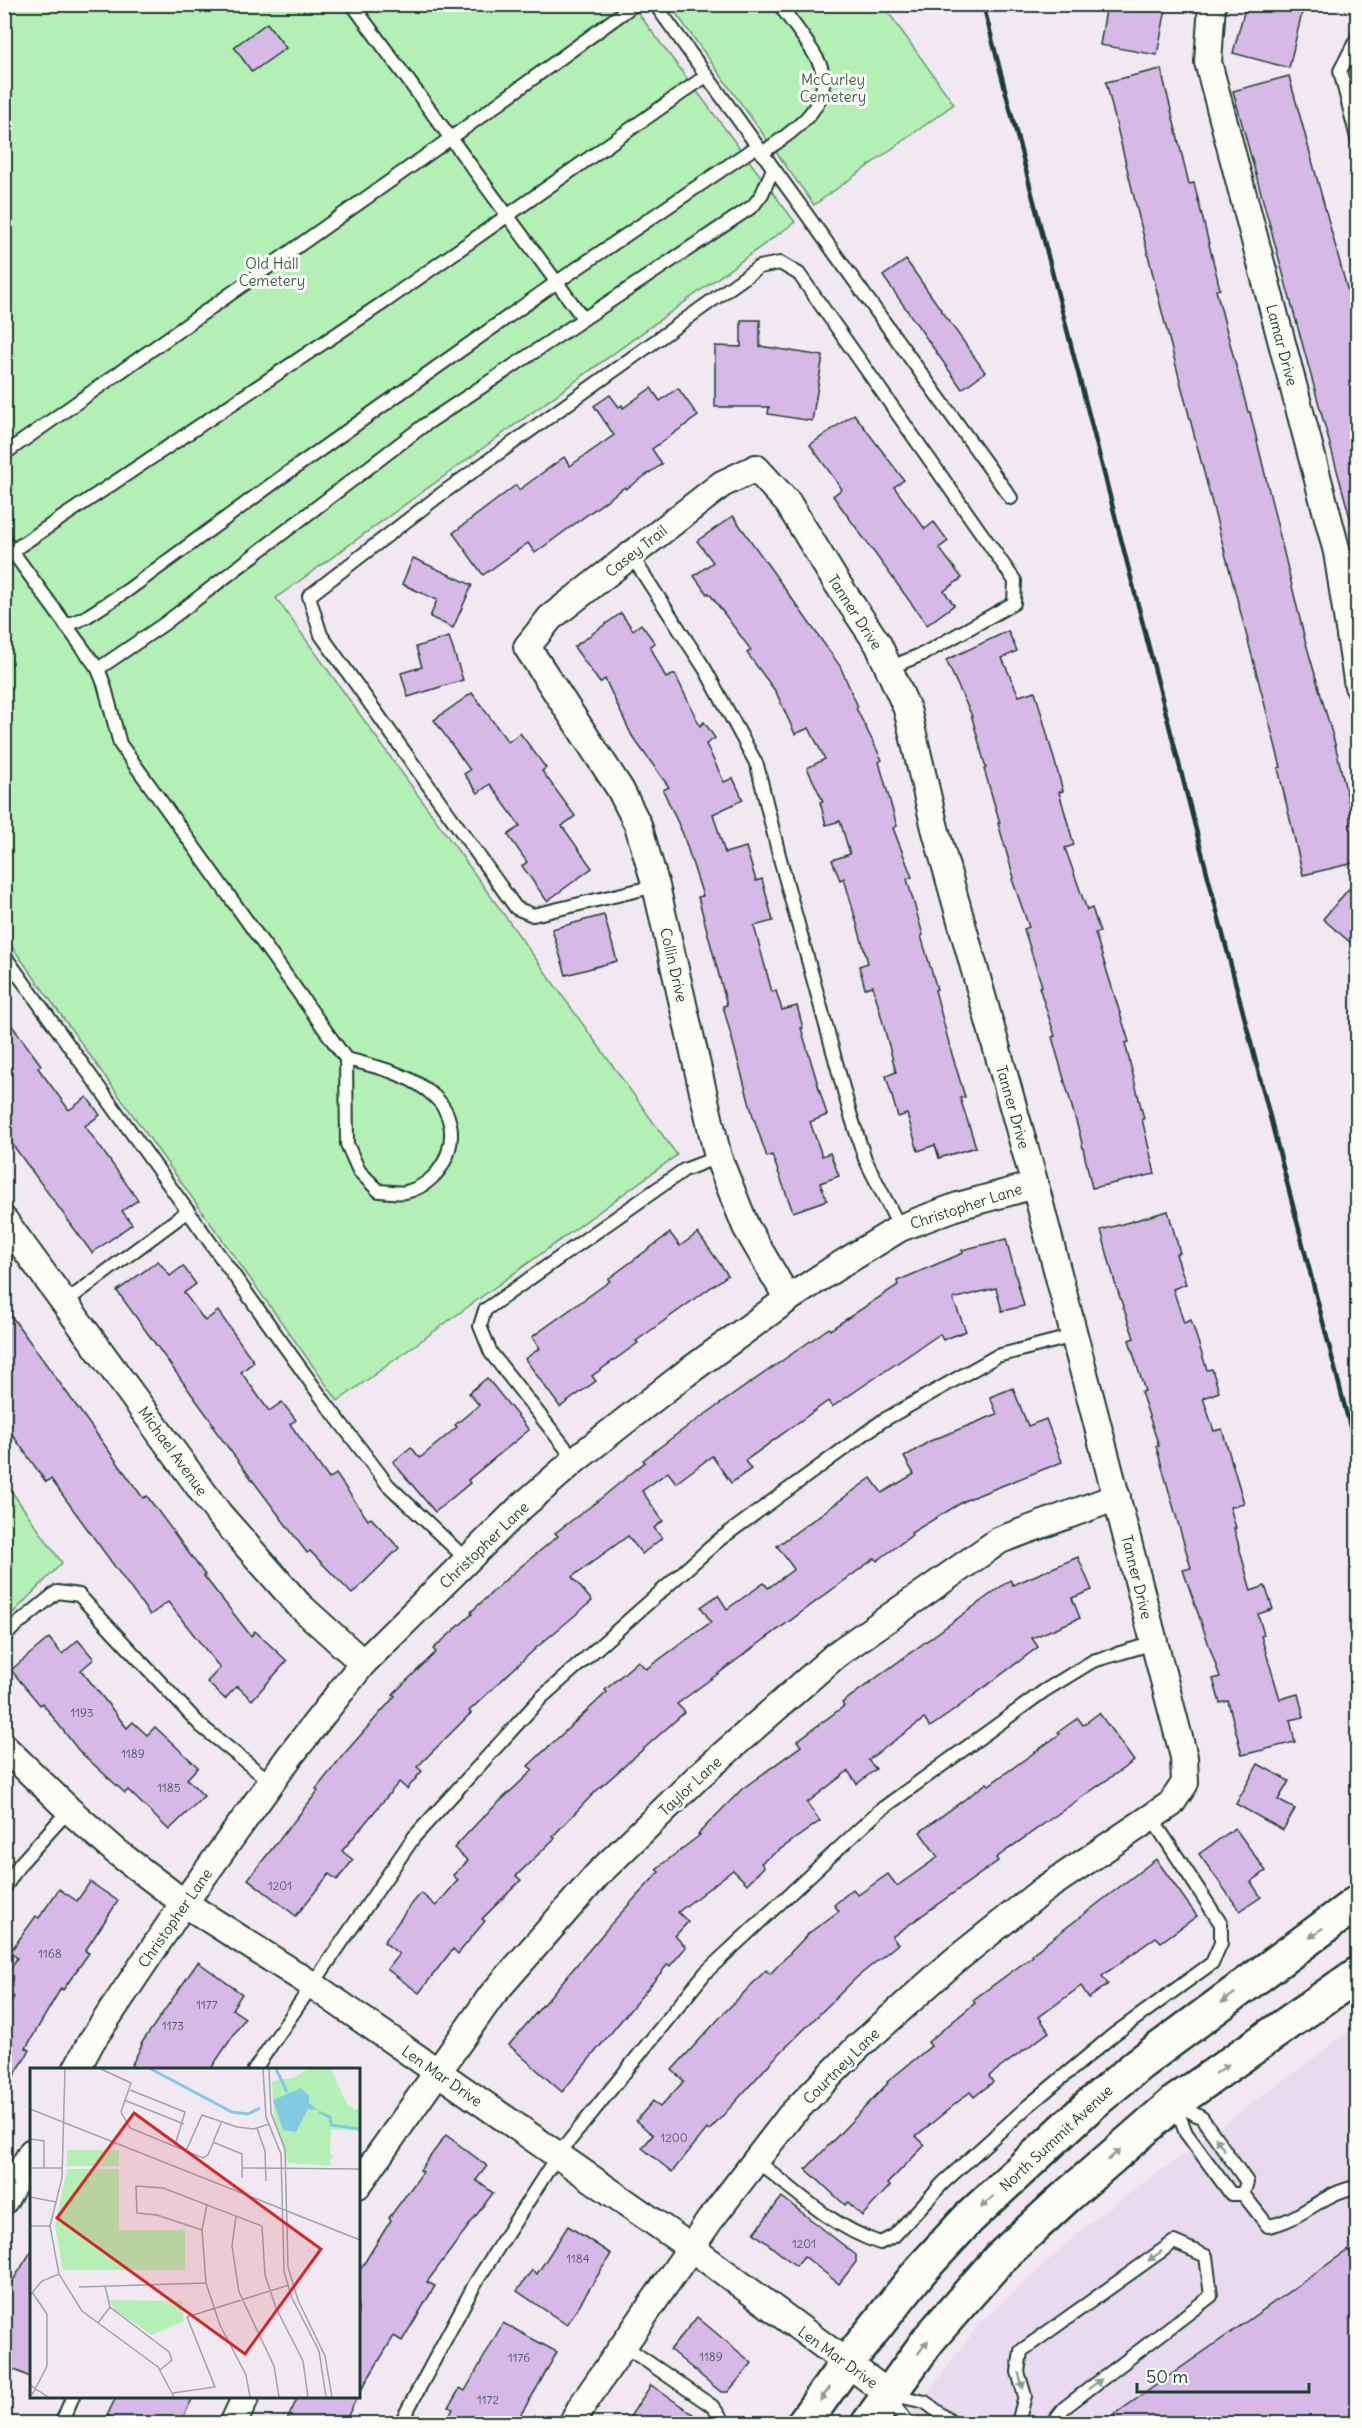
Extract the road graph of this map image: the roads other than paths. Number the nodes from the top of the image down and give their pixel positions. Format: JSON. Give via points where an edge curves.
{"nodes":[{"id":1,"x":352,"y":4,"type":"edge"},
{"id":2,"x":635,"y":4,"type":"edge"},
{"id":3,"x":655,"y":4,"type":"edge"},
{"id":4,"x":779,"y":4,"type":"edge"},
{"id":5,"x":1212,"y":4,"type":"edge"},
{"id":6,"x":1358,"y":36,"type":"edge"},
{"id":7,"x":706,"y":76,"type":"junction"},
{"id":8,"x":451,"y":138,"type":"junction"},
{"id":9,"x":1358,"y":142,"type":"edge"},
{"id":10,"x":759,"y":150,"type":"junction"},
{"id":11,"x":773,"y":169,"type":"junction"},
{"id":12,"x":507,"y":214,"type":"junction"},
{"id":13,"x":556,"y":282,"type":"junction"},
{"id":14,"x":583,"y":318,"type":"junction"},
{"id":15,"x":4,"y":454,"type":"edge"},
{"id":16,"x":756,"y":468,"type":"joint"},
{"id":17,"x":1011,"y":498,"type":"dead end"},
{"id":18,"x":4,"y":540,"type":"edge"},
{"id":19,"x":1347,"y":549,"type":"edge"},
{"id":20,"x":12,"y":551,"type":"junction"},
{"id":21,"x":631,"y":555,"type":"junction"},
{"id":22,"x":66,"y":626,"type":"junction"},
{"id":23,"x":527,"y":647,"type":"joint"},
{"id":24,"x":889,"y":668,"type":"junction"},
{"id":25,"x":98,"y":669,"type":"junction"},
{"id":26,"x":1357,"y":684,"type":"edge"},
{"id":27,"x":656,"y":886,"type":"junction"},
{"id":28,"x":4,"y":955,"type":"edge"},
{"id":29,"x":346,"y":1059,"type":"junction"},
{"id":30,"x":718,"y":1157,"type":"junction"},
{"id":31,"x":1035,"y":1185,"type":"junction"},
{"id":32,"x":188,"y":1211,"type":"junction"},
{"id":33,"x":4,"y":1220,"type":"edge"},
{"id":34,"x":900,"y":1228,"type":"junction"},
{"id":35,"x":788,"y":1299,"type":"junction"},
{"id":36,"x":64,"y":1302,"type":"junction"},
{"id":37,"x":1074,"y":1336,"type":"junction"},
{"id":38,"x":575,"y":1460,"type":"junction"},
{"id":39,"x":1117,"y":1497,"type":"junction"},
{"id":40,"x":467,"y":1560,"type":"junction"},
{"id":41,"x":4,"y":1638,"type":"edge"},
{"id":42,"x":1154,"y":1643,"type":"junction"},
{"id":43,"x":363,"y":1664,"type":"junction"},
{"id":44,"x":4,"y":1747,"type":"edge"},
{"id":45,"x":272,"y":1783,"type":"junction"},
{"id":46,"x":1185,"y":1783,"type":"joint"},
{"id":47,"x":69,"y":1810,"type":"junction"},
{"id":48,"x":1151,"y":1817,"type":"junction"},
{"id":49,"x":4,"y":1889,"type":"edge"},
{"id":50,"x":1358,"y":1902,"type":"edge"},
{"id":51,"x":184,"y":1903,"type":"junction"},
{"id":52,"x":1358,"y":1974,"type":"edge"},
{"id":53,"x":311,"y":1984,"type":"junction"},
{"id":54,"x":1139,"y":2064,"type":"junction"},
{"id":55,"x":77,"y":2068,"type":"edge"},
{"id":56,"x":255,"y":2068,"type":"edge"},
{"id":57,"x":436,"y":2073,"type":"junction"},
{"id":58,"x":1174,"y":2103,"type":"junction"},
{"id":59,"x":30,"y":2156,"type":"edge"},
{"id":60,"x":557,"y":2156,"type":"junction"},
{"id":61,"x":756,"y":2160,"type":"junction"},
{"id":62,"x":360,"y":2182,"type":"edge"},
{"id":63,"x":1358,"y":2187,"type":"edge"},
{"id":64,"x":1244,"y":2194,"type":"junction"},
{"id":65,"x":4,"y":2201,"type":"edge"},
{"id":66,"x":690,"y":2247,"type":"junction"},
{"id":67,"x":623,"y":2346,"type":"junction"},
{"id":68,"x":846,"y":2364,"type":"junction"},
{"id":69,"x":889,"y":2394,"type":"junction"},
{"id":70,"x":73,"y":2398,"type":"edge"},
{"id":71,"x":246,"y":2398,"type":"edge"},
{"id":72,"x":61,"y":2424,"type":"edge"},
{"id":73,"x":233,"y":2424,"type":"edge"},
{"id":74,"x":400,"y":2424,"type":"edge"},
{"id":75,"x":572,"y":2424,"type":"edge"},
{"id":76,"x":726,"y":2424,"type":"edge"},
{"id":77,"x":803,"y":2424,"type":"edge"},
{"id":78,"x":868,"y":2424,"type":"edge"},
{"id":79,"x":908,"y":2424,"type":"edge"},
{"id":80,"x":954,"y":2424,"type":"edge"},
{"id":81,"x":1015,"y":2424,"type":"edge"},
{"id":82,"x":1052,"y":2424,"type":"edge"}],
"edges":[{"from":1,"to":8,"type":"lane"},
{"from":2,"to":8,"type":"lane"},
{"from":3,"to":7,"type":"lane"},
{"from":4,"to":10,"type":"lane","via":[[821,66],[823,89],[817,106],[791,132]]},
{"from":5,"to":19,"type":"street","name":"Lamar Drive","via":[[1208,62]]},
{"from":6,"to":9,"type":"lane","via":[[1340,71]]},
{"from":7,"to":10,"type":"lane"},
{"from":7,"to":12,"type":"lane"},
{"from":8,"to":12,"type":"lane"},
{"from":8,"to":15,"type":"lane"},
{"from":10,"to":11,"type":"lane"},
{"from":10,"to":13,"type":"lane"},
{"from":11,"to":14,"type":"lane","via":[[753,206]]},
{"from":11,"to":17,"type":"lane"},
{"from":12,"to":13,"type":"lane"},
{"from":12,"to":20,"type":"lane","via":[[386,301]]},
{"from":13,"to":14,"type":"lane"},
{"from":13,"to":22,"type":"lane","via":[[128,590]]},
{"from":14,"to":25,"type":"lane","via":[[423,426],[164,624]]},
{"from":16,"to":21,"type":"street","name":"Casey Trail","via":[[722,484]]},
{"from":16,"to":24,"type":"street","name":"Tanner Drive","via":[[788,503],[878,644]]},
{"from":18,"to":20,"type":"lane"},
{"from":19,"to":26,"type":"street","name":"Lamar Drive"},
{"from":20,"to":22,"type":"lane"},
{"from":21,"to":23,"type":"street","name":"Casey Trail","via":[[550,618]]},
{"from":21,"to":34,"type":"lane","via":[[705,669],[757,765],[850,1113],[865,1159]]},
{"from":22,"to":25,"type":"lane"},
{"from":23,"to":27,"type":"street","name":"Collin Drive","via":[[620,789],[638,825]]},
{"from":24,"to":27,"type":"lane","via":[[925,653],[1014,603],[1015,581],[800,274],[780,263],[759,267],[440,495],[309,596],[321,635],[516,908],[533,915]]},
{"from":24,"to":31,"type":"street","name":"Tanner Drive","via":[[907,709],[935,828]]},
{"from":25,"to":29,"type":"lane","via":[[120,744]]},
{"from":27,"to":30,"type":"street","name":"Collin Drive"},
{"from":28,"to":32,"type":"lane"},
{"from":29,"to":29,"type":"lane","via":[[347,1144],[359,1172],[379,1191],[406,1192],[431,1180],[447,1158],[452,1134],[449,1116],[436,1098],[415,1082]]},
{"from":30,"to":35,"type":"street","name":"Collin Drive","via":[[746,1227]]},
{"from":30,"to":38,"type":"lane","via":[[684,1170],[485,1310],[480,1326],[491,1353]]},
{"from":31,"to":34,"type":"street","name":"Christopher Lane","via":[[958,1206]]},
{"from":31,"to":37,"type":"street","name":"Tanner Drive"},
{"from":32,"to":36,"type":"lane"},
{"from":32,"to":40,"type":"lane","via":[[388,1485]]},
{"from":33,"to":36,"type":"street","name":"Michael Avenue"},
{"from":34,"to":35,"type":"street","name":"Christopher Lane"},
{"from":35,"to":38,"type":"street","name":"Christopher Lane"},
{"from":36,"to":43,"type":"street","name":"Michael Avenue","via":[[219,1514],[299,1605]]},
{"from":37,"to":39,"type":"street","name":"Tanner Drive"},
{"from":37,"to":53,"type":"lane","via":[[997,1356],[882,1421],[719,1540],[541,1698],[414,1837]]},
{"from":38,"to":40,"type":"street","name":"Christopher Lane"},
{"from":39,"to":42,"type":"street","name":"Tanner Drive"},
{"from":39,"to":57,"type":"street","name":"Taylor Lane","via":[[1000,1540],[837,1654],[700,1775],[598,1874],[492,1995]]},
{"from":40,"to":43,"type":"street","name":"Christopher Lane"},
{"from":41,"to":45,"type":"lane","via":[[57,1592],[79,1595],[201,1726]]},
{"from":42,"to":46,"type":"street","name":"Tanner Drive","via":[[1184,1757]]},
{"from":42,"to":60,"type":"lane","via":[[1093,1660],[879,1811],[706,1972]]},
{"from":43,"to":45,"type":"street","name":"Christopher Lane"},
{"from":44,"to":47,"type":"street","name":"Len Mar Drive"},
{"from":45,"to":51,"type":"street","name":"Christopher Lane"},
{"from":46,"to":48,"type":"street","name":"Courtney Lane","via":[[1171,1804]]},
{"from":47,"to":49,"type":"lane","via":[[20,1864]]},
{"from":47,"to":51,"type":"street","name":"Len Mar Drive"},
{"from":48,"to":61,"type":"street","name":"Courtney Lane","via":[[1043,1890],[953,1962],[857,2048],[791,2115]]},
{"from":48,"to":61,"type":"lane","via":[[1221,1924],[1221,1943],[1212,1963],[1113,2035],[1036,2099],[943,2183],[894,2236],[880,2243],[837,2224]]},
{"from":50,"to":54,"type":"main road","name":"North Summit Avenue","one_way":true},
{"from":51,"to":53,"type":"street","name":"Len Mar Drive"},
{"from":51,"to":55,"type":"street","name":"Christopher Lane"},
{"from":58,"to":52,"type":"main road","one_way":true},
{"from":53,"to":56,"type":"lane"},
{"from":53,"to":57,"type":"street","name":"Len Mar Drive"},
{"from":54,"to":58,"type":"main road"},
{"from":54,"to":68,"type":"main road","name":"North Summit Avenue","one_way":true,"via":[[968,2219],[920,2271]]},
{"from":57,"to":60,"type":"street","name":"Len Mar Drive"},
{"from":57,"to":62,"type":"street","name":"Taylor Lane"},
{"from":58,"to":64,"type":"lane","via":[[1186,2133],[1231,2194]]},
{"from":64,"to":58,"type":"lane","one_way":true,"via":[[1247,2182],[1202,2118]]},
{"from":69,"to":58,"type":"main road","one_way":true,"via":[[929,2339],[1000,2258]]},
{"from":59,"to":65,"type":"street"},
{"from":60,"to":66,"type":"street","name":"Len Mar Drive"},
{"from":60,"to":74,"type":"lane","via":[[476,2282]]},
{"from":61,"to":66,"type":"street","name":"Courtney Lane"},
{"from":63,"to":64,"type":"lane","via":[[1341,2189],[1282,2223],[1268,2226]]},
{"from":66,"to":67,"type":"street","name":"Courtney Lane"},
{"from":66,"to":68,"type":"street","name":"Len Mar Drive"},
{"from":67,"to":75,"type":"street","name":"Courtney Lane"},
{"from":67,"to":76,"type":"lane","via":[[712,2406]]},
{"from":68,"to":69,"type":"street","name":"Len Mar Drive"},
{"from":68,"to":77,"type":"main road","name":"North Summit Avenue","one_way":true},
{"from":69,"to":78,"type":"main road"},
{"from":69,"to":79,"type":"lane"},
{"from":69,"to":80,"type":"lane","via":[[925,2402]]},
{"from":70,"to":72,"type":"lane"},
{"from":71,"to":73,"type":"street"},
{"from":82,"to":81,"type":"lane","one_way":true,"via":[[1064,2408],[1211,2296],[1206,2256],[1174,2242],[1021,2351],[1018,2372],[1025,2396]]}]}
